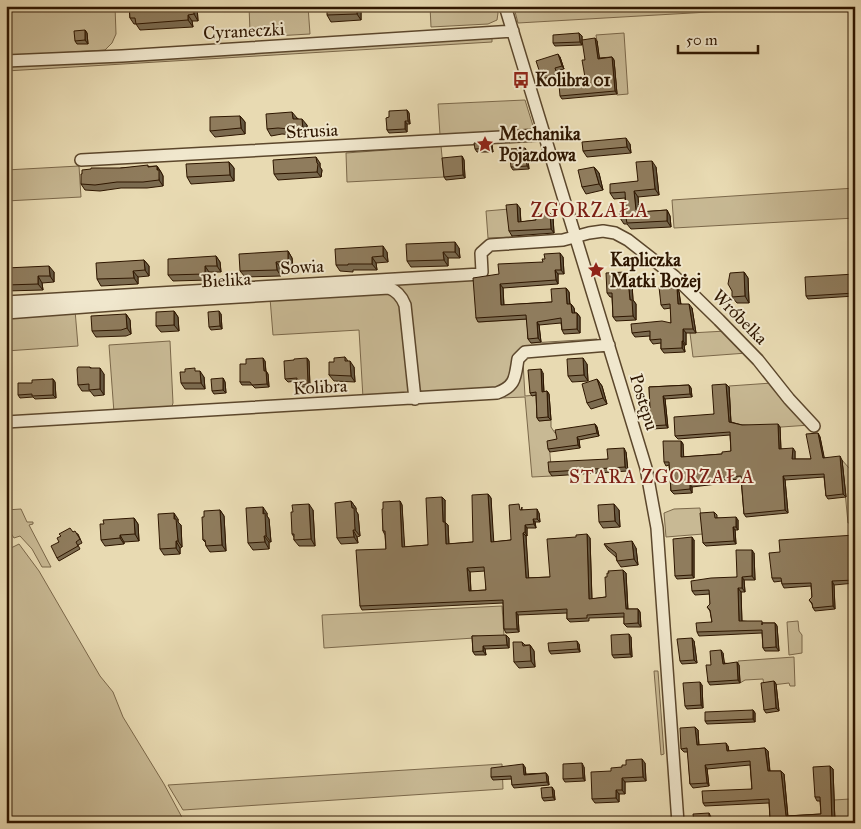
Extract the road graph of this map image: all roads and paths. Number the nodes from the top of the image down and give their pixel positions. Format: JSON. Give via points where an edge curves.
{"nodes":[{"id":1,"x":505,"y":6,"type":"edge"},
{"id":2,"x":513,"y":31,"type":"junction"},
{"id":3,"x":6,"y":61,"type":"edge"},
{"id":4,"x":544,"y":133,"type":"junction"},
{"id":5,"x":81,"y":160,"type":"dead end"},
{"id":6,"x":576,"y":237,"type":"junction"},
{"id":7,"x":6,"y":302,"type":"edge"},
{"id":8,"x":6,"y":312,"type":"edge"},
{"id":9,"x":609,"y":345,"type":"junction"},
{"id":10,"x":415,"y":399,"type":"junction"},
{"id":11,"x":6,"y":422,"type":"edge"},
{"id":12,"x":814,"y":426,"type":"dead end"},
{"id":13,"x":678,"y":823,"type":"edge"}],
"edges":[{"from":1,"to":2,"type":"street","name":"Postępu"},
{"from":2,"to":3,"type":"street","name":"Cyraneczki"},
{"from":2,"to":4,"type":"street","name":"Postępu"},
{"from":4,"to":5,"type":"street","name":"Strusia","via":[[400,144]]},
{"from":4,"to":6,"type":"street","name":"Postępu"},
{"from":6,"to":7,"type":"street","name":"Sowia","via":[[490,244],[481,255],[481,274]]},
{"from":6,"to":9,"type":"street","name":"Postępu"},
{"from":6,"to":12,"type":"street","name":"Wróbelka","via":[[610,232],[628,240],[656,260],[744,345]]},
{"from":8,"to":10,"type":"street","name":"Bielika","via":[[388,288],[401,296],[405,305]]},
{"from":9,"to":10,"type":"street","name":"Kolibra","via":[[525,352],[518,359],[511,386],[497,393]]},
{"from":9,"to":13,"type":"street","name":"Postępu","via":[[646,468],[654,508]]},
{"from":10,"to":11,"type":"street","name":"Kolibra"}]}
